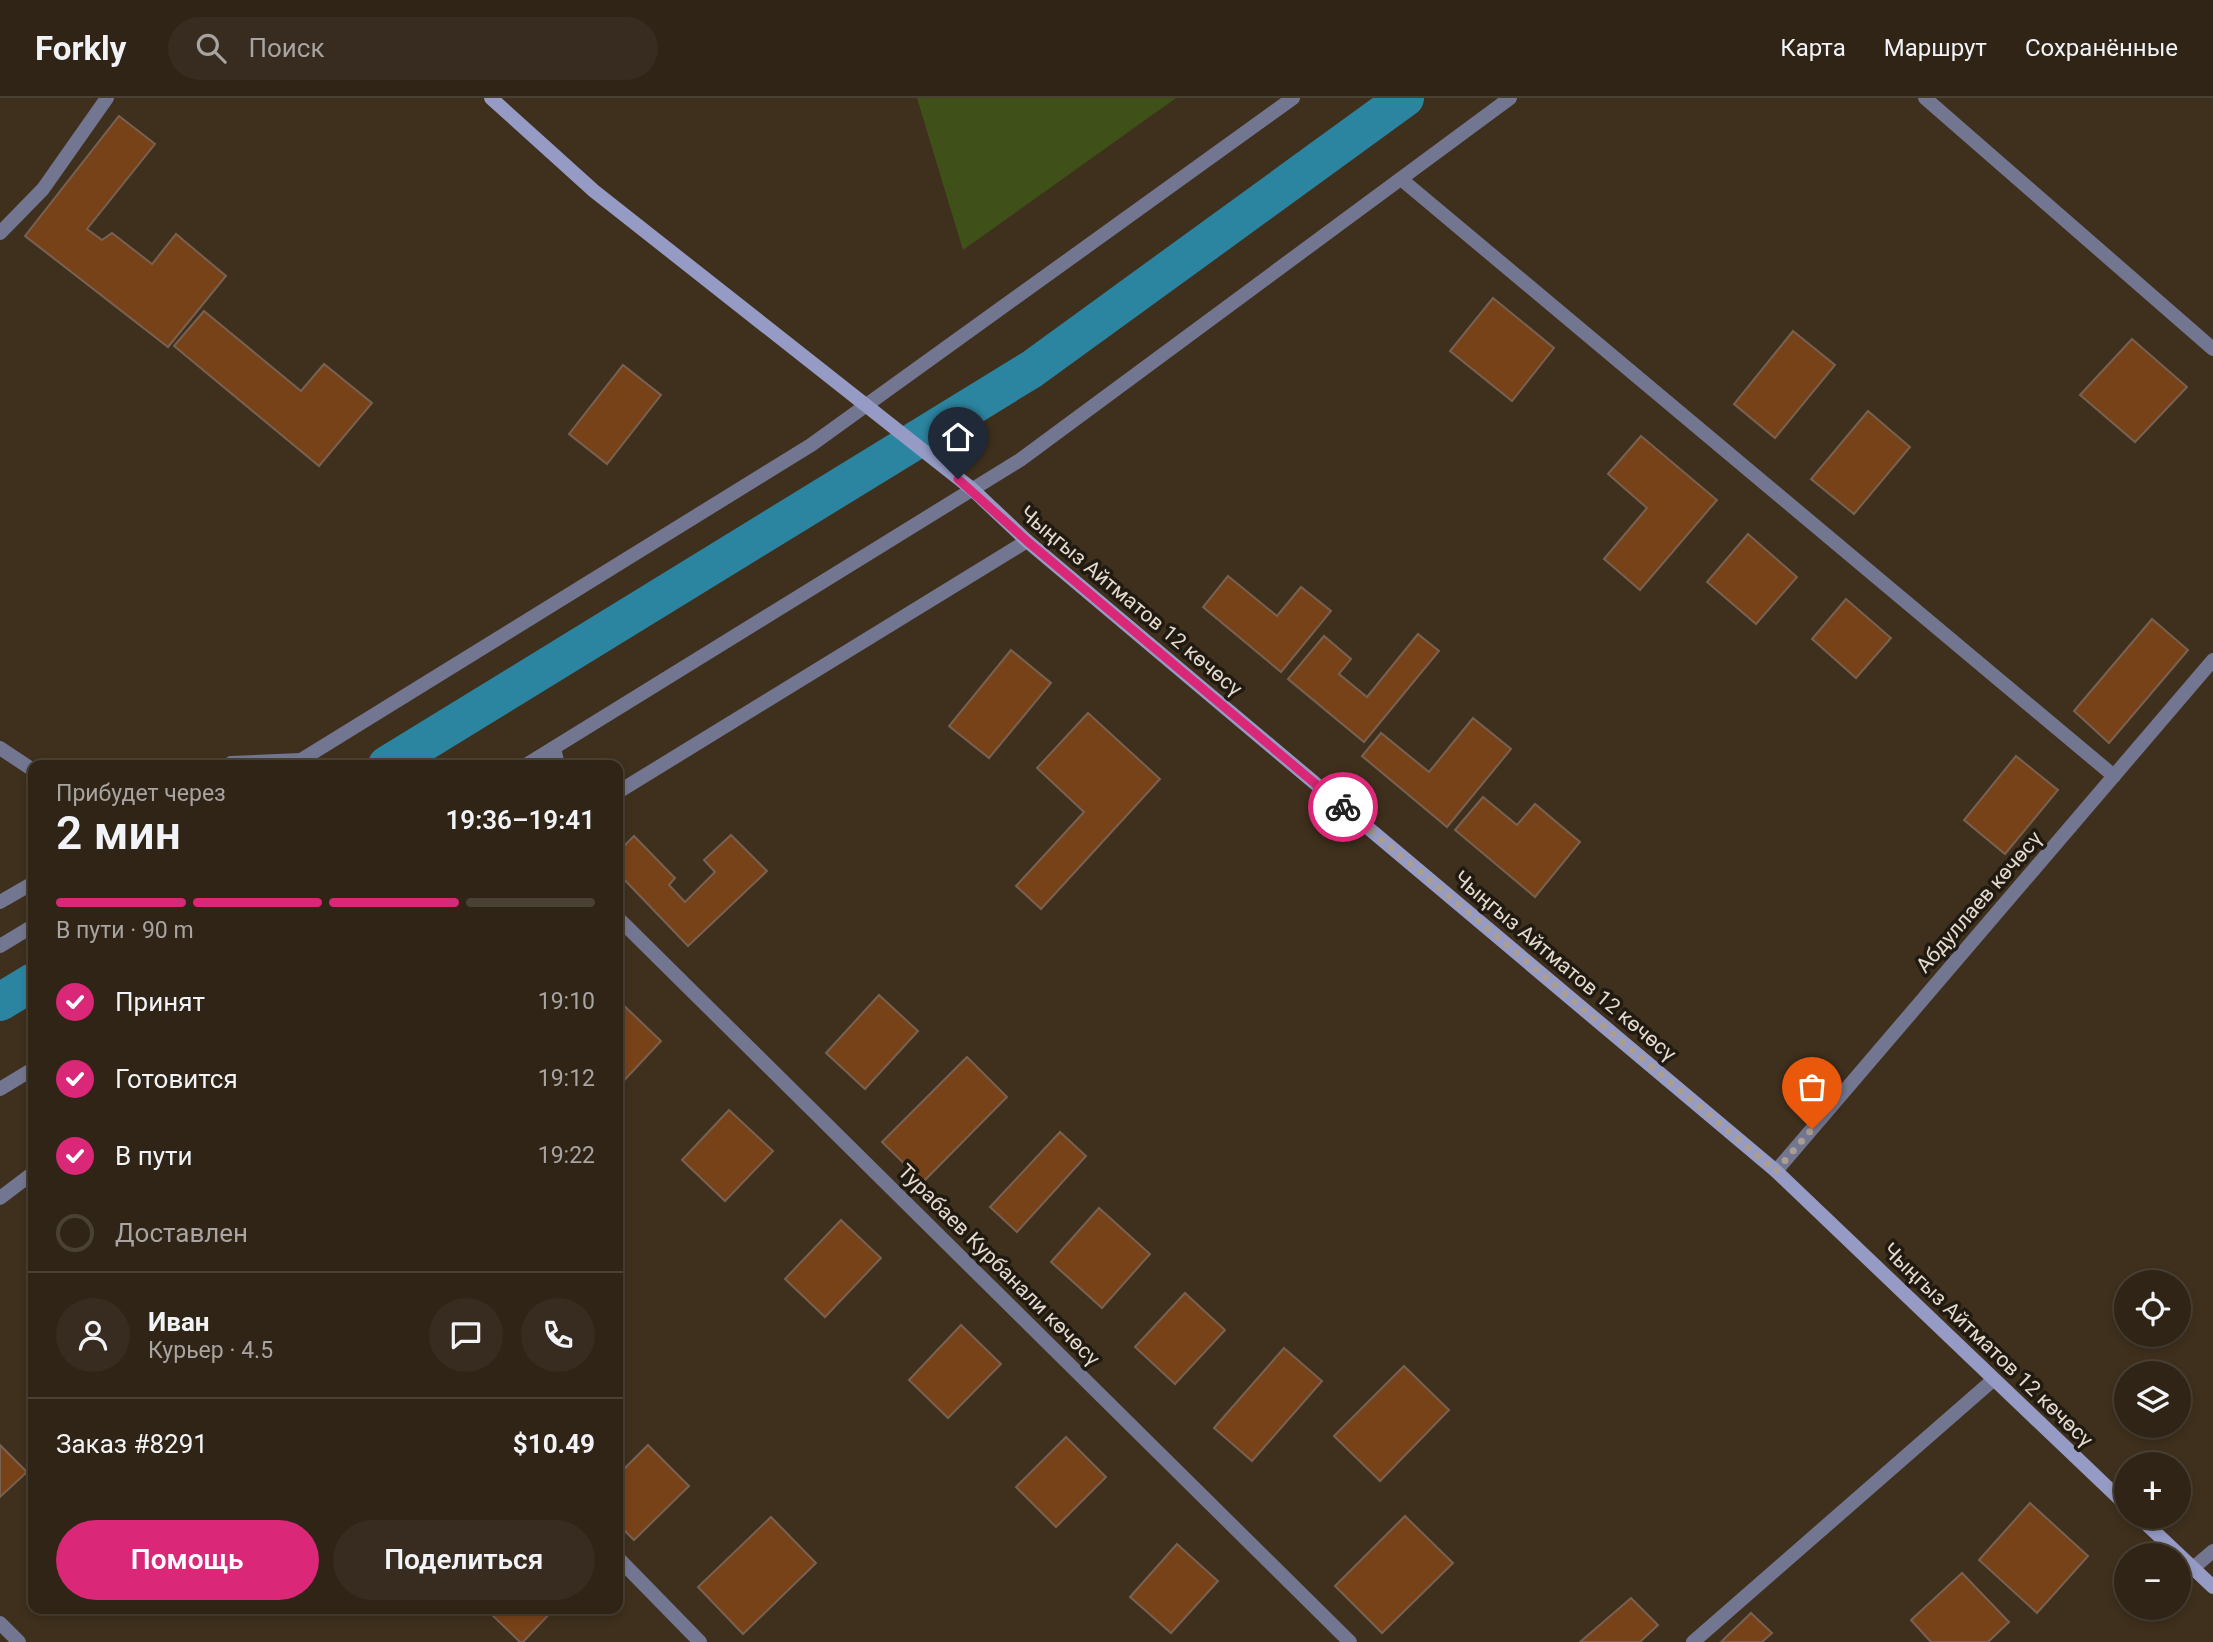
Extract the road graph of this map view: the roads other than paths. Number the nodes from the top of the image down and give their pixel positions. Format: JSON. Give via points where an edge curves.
{"nodes":[{"id":1,"x":107,"y":98,"type":"edge"},
{"id":2,"x":491,"y":98,"type":"edge"},
{"id":3,"x":1293,"y":98,"type":"edge"},
{"id":4,"x":1510,"y":98,"type":"edge"},
{"id":5,"x":1925,"y":98,"type":"edge"},
{"id":6,"x":1401,"y":179,"type":"junction"},
{"id":7,"x":0,"y":233,"type":"edge"},
{"id":8,"x":2213,"y":349,"type":"edge"},
{"id":9,"x":866,"y":407,"type":"junction"},
{"id":10,"x":972,"y":489,"type":"junction"},
{"id":11,"x":1027,"y":541,"type":"junction"},
{"id":12,"x":2213,"y":660,"type":"edge"},
{"id":13,"x":0,"y":748,"type":"edge"},
{"id":14,"x":554,"y":748,"type":"junction"},
{"id":15,"x":300,"y":760,"type":"edge"},
{"id":16,"x":534,"y":760,"type":"edge"},
{"id":17,"x":557,"y":760,"type":"edge"},
{"id":18,"x":28,"y":767,"type":"edge"},
{"id":19,"x":2114,"y":776,"type":"junction"},
{"id":20,"x":623,"y":789,"type":"edge"},
{"id":21,"x":28,"y":886,"type":"edge"},
{"id":22,"x":0,"y":902,"type":"edge"},
{"id":23,"x":623,"y":923,"type":"edge"},
{"id":24,"x":28,"y":929,"type":"edge"},
{"id":25,"x":0,"y":946,"type":"edge"},
{"id":26,"x":28,"y":1072,"type":"edge"},
{"id":27,"x":0,"y":1089,"type":"edge"},
{"id":28,"x":1776,"y":1171,"type":"junction"},
{"id":29,"x":28,"y":1177,"type":"edge"},
{"id":30,"x":0,"y":1198,"type":"edge"},
{"id":31,"x":1993,"y":1380,"type":"junction"},
{"id":32,"x":2114,"y":1494,"type":"edge"},
{"id":33,"x":2152,"y":1529,"type":"edge"},
{"id":34,"x":2213,"y":1551,"type":"edge"},
{"id":35,"x":623,"y":1563,"type":"edge"},
{"id":36,"x":2193,"y":1568,"type":"junction"},
{"id":37,"x":2213,"y":1587,"type":"edge"},
{"id":38,"x":0,"y":1623,"type":"edge"},
{"id":39,"x":19,"y":1642,"type":"edge"},
{"id":40,"x":700,"y":1642,"type":"edge"},
{"id":41,"x":1350,"y":1642,"type":"edge"},
{"id":42,"x":1693,"y":1642,"type":"edge"}],
"edges":[{"from":1,"to":7,"type":"street","via":[[43,189]]},
{"from":2,"to":9,"type":"main road","name":"Чыңгыз Айтматов 12 көчөсү","via":[[594,191]]},
{"from":3,"to":9,"type":"street"},
{"from":4,"to":6,"type":"street"},
{"from":5,"to":8,"type":"street"},
{"from":6,"to":10,"type":"street","via":[[1020,460]]},
{"from":6,"to":19,"type":"street"},
{"from":9,"to":10,"type":"main road","name":"Чыңгыз Айтматов 12 көчөсү"},
{"from":9,"to":15,"type":"street"},
{"from":10,"to":11,"type":"main road","name":"Чыңгыз Айтматов 12 көчөсү"},
{"from":10,"to":14,"type":"street"},
{"from":11,"to":20,"type":"street"},
{"from":11,"to":28,"type":"main road","name":"Чыңгыз Айтматов 12 көчөсү"},
{"from":12,"to":19,"type":"street","name":"Абдуллаев көчөсү"},
{"from":13,"to":18,"type":"street"},
{"from":14,"to":16,"type":"street"},
{"from":14,"to":17,"type":"street"},
{"from":19,"to":28,"type":"street","name":"Абдуллаев көчөсү"},
{"from":21,"to":22,"type":"street"},
{"from":23,"to":41,"type":"street","name":"Турабаев Курбанали көчөсү"},
{"from":24,"to":25,"type":"street"},
{"from":26,"to":27,"type":"street"},
{"from":28,"to":31,"type":"main road","name":"Чыңгыз Айтматов 12 көчөсү"},
{"from":29,"to":30,"type":"street"},
{"from":31,"to":32,"type":"main road","name":"Чыңгыз Айтматов 12 көчөсү"},
{"from":31,"to":42,"type":"street"},
{"from":33,"to":36,"type":"main road"},
{"from":34,"to":36,"type":"street"},
{"from":35,"to":40,"type":"street"},
{"from":36,"to":37,"type":"main road"},
{"from":38,"to":39,"type":"street"}]}
